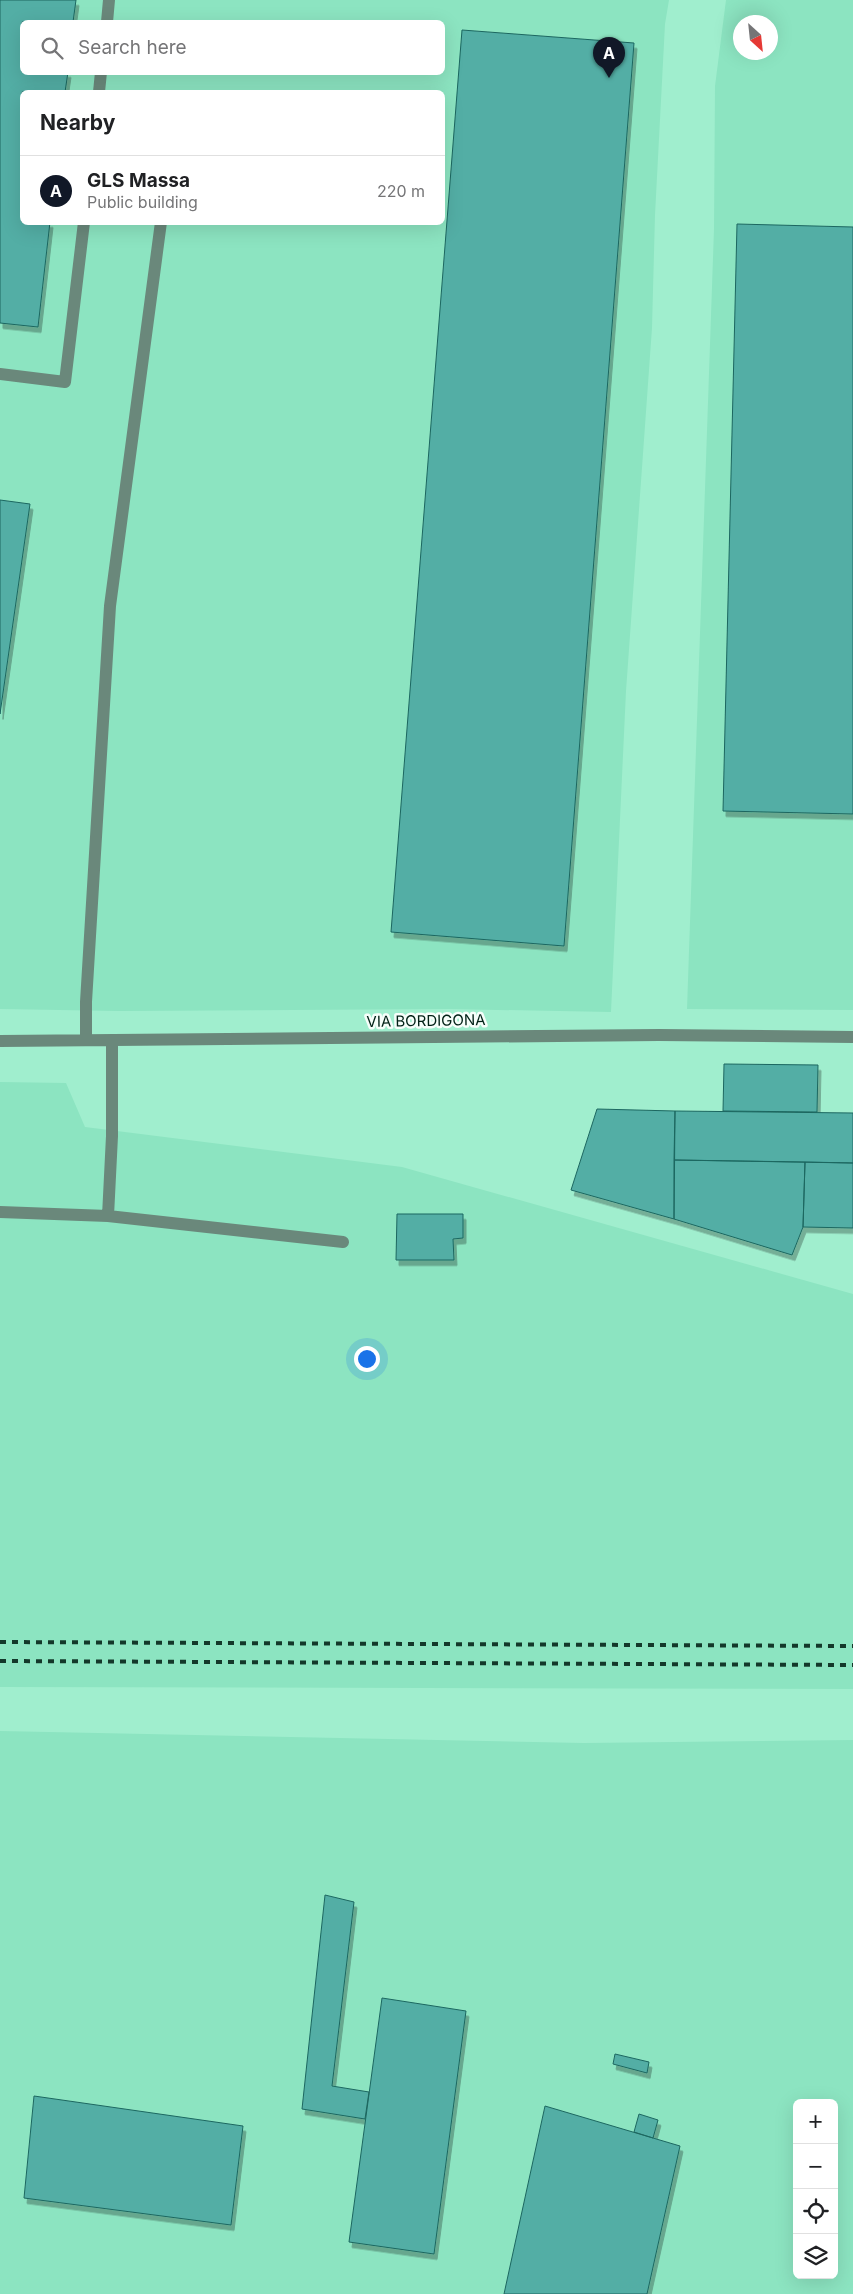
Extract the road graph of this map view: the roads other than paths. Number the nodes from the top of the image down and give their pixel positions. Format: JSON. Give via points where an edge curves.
{"nodes":[{"id":1,"x":109,"y":0,"type":"edge"},
{"id":2,"x":107,"y":20,"type":"edge"},
{"id":3,"x":101,"y":75,"type":"edge"},
{"id":4,"x":99,"y":90,"type":"edge"},
{"id":5,"x":84,"y":225,"type":"edge"},
{"id":6,"x":161,"y":225,"type":"edge"},
{"id":7,"x":0,"y":374,"type":"edge"},
{"id":8,"x":853,"y":1037,"type":"edge"},
{"id":9,"x":86,"y":1040,"type":"junction"},
{"id":10,"x":112,"y":1040,"type":"junction"},
{"id":11,"x":0,"y":1041,"type":"edge"},
{"id":12,"x":0,"y":1212,"type":"edge"},
{"id":13,"x":108,"y":1216,"type":"junction"},
{"id":14,"x":343,"y":1242,"type":"dead end"}],
"edges":[{"from":1,"to":2,"type":"street"},
{"from":3,"to":4,"type":"street"},
{"from":5,"to":7,"type":"street","via":[[65,382]]},
{"from":6,"to":9,"type":"street","via":[[110,606]]},
{"from":8,"to":10,"type":"street","name":"VIA BORDIGONA","via":[[659,1035]]},
{"from":9,"to":10,"type":"street","name":"VIA BORDIGONA"},
{"from":9,"to":11,"type":"street","name":"VIA BORDIGONA"},
{"from":10,"to":13,"type":"street"},
{"from":12,"to":13,"type":"street"},
{"from":13,"to":14,"type":"street"}]}
